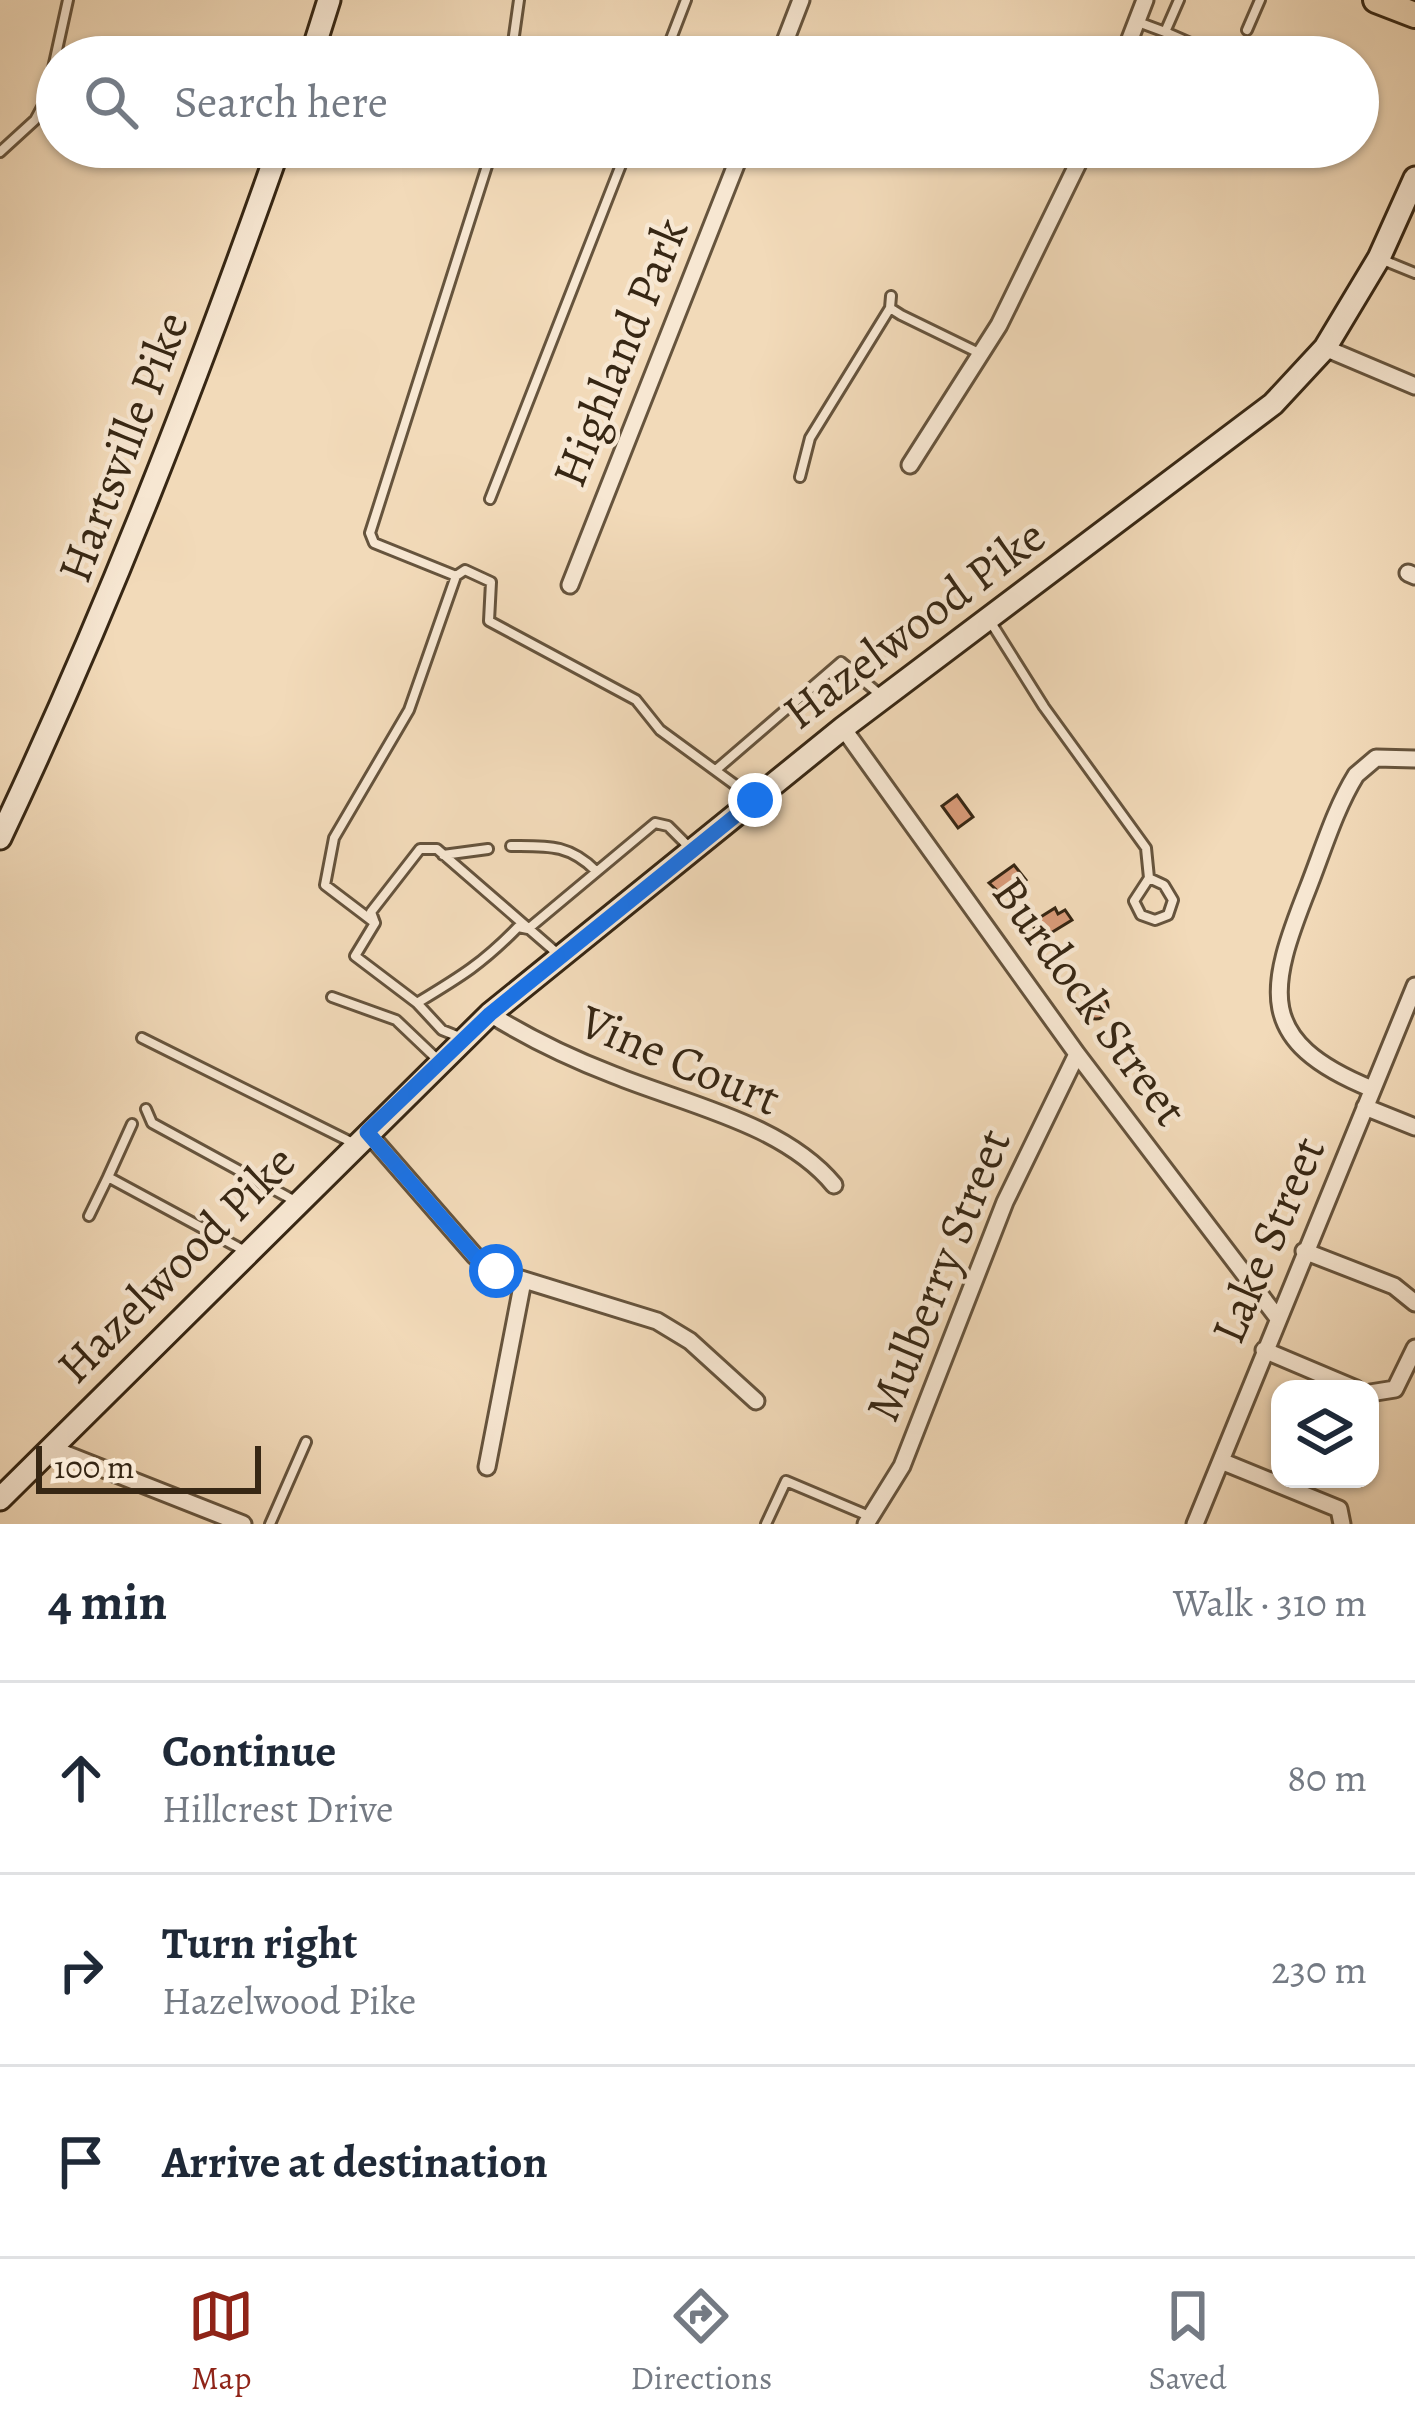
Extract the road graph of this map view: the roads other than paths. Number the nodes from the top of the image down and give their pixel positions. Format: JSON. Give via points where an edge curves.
{"nodes":[{"id":1,"x":68,"y":0,"type":"edge"},
{"id":2,"x":329,"y":0,"type":"edge"},
{"id":3,"x":519,"y":0,"type":"edge"},
{"id":4,"x":686,"y":0,"type":"edge"},
{"id":5,"x":801,"y":0,"type":"edge"},
{"id":6,"x":1145,"y":0,"type":"edge"},
{"id":7,"x":1179,"y":0,"type":"edge"},
{"id":8,"x":1260,"y":0,"type":"edge"},
{"id":9,"x":1376,"y":0,"type":"edge"},
{"id":10,"x":1412,"y":9,"type":"edge"},
{"id":11,"x":1136,"y":22,"type":"junction"},
{"id":12,"x":1247,"y":30,"type":"dead end"},
{"id":13,"x":1165,"y":32,"type":"junction"},
{"id":14,"x":60,"y":36,"type":"edge"},
{"id":15,"x":318,"y":36,"type":"edge"},
{"id":16,"x":515,"y":36,"type":"edge"},
{"id":17,"x":672,"y":36,"type":"edge"},
{"id":18,"x":786,"y":36,"type":"edge"},
{"id":19,"x":1131,"y":36,"type":"edge"},
{"id":20,"x":1174,"y":36,"type":"edge"},
{"id":21,"x":36,"y":118,"type":"edge"},
{"id":22,"x":0,"y":152,"type":"edge"},
{"id":23,"x":272,"y":168,"type":"edge"},
{"id":24,"x":486,"y":168,"type":"edge"},
{"id":25,"x":620,"y":168,"type":"edge"},
{"id":26,"x":735,"y":168,"type":"edge"},
{"id":27,"x":1075,"y":168,"type":"edge"},
{"id":28,"x":1415,"y":178,"type":"edge"},
{"id":29,"x":1378,"y":258,"type":"junction"},
{"id":30,"x":1415,"y":273,"type":"edge"},
{"id":31,"x":891,"y":296,"type":"dead end"},
{"id":32,"x":890,"y":308,"type":"junction"},
{"id":33,"x":1325,"y":348,"type":"junction"},
{"id":34,"x":981,"y":353,"type":"junction"},
{"id":35,"x":1415,"y":386,"type":"edge"},
{"id":36,"x":910,"y":465,"type":"dead end"},
{"id":37,"x":800,"y":477,"type":"dead end"},
{"id":38,"x":490,"y":499,"type":"dead end"},
{"id":39,"x":456,"y":576,"type":"junction"},
{"id":40,"x":570,"y":585,"type":"dead end"},
{"id":41,"x":989,"y":619,"type":"junction"},
{"id":42,"x":884,"y":698,"type":"junction"},
{"id":43,"x":843,"y":728,"type":"junction"},
{"id":44,"x":1415,"y":759,"type":"edge"},
{"id":45,"x":718,"y":770,"type":"junction"},
{"id":46,"x":755,"y":800,"type":"junction"},
{"id":47,"x":0,"y":838,"type":"edge"},
{"id":48,"x":511,"y":845,"type":"dead end"},
{"id":49,"x":488,"y":849,"type":"dead end"},
{"id":50,"x":693,"y":851,"type":"junction"},
{"id":51,"x":443,"y":855,"type":"junction"},
{"id":52,"x":596,"y":871,"type":"junction"},
{"id":53,"x":1149,"y":878,"type":"junction"},
{"id":54,"x":375,"y":923,"type":"junction"},
{"id":55,"x":528,"y":929,"type":"junction"},
{"id":56,"x":561,"y":957,"type":"junction"},
{"id":57,"x":1415,"y":986,"type":"edge"},
{"id":58,"x":332,"y":997,"type":"dead end"},
{"id":59,"x":417,"y":1003,"type":"junction"},
{"id":60,"x":490,"y":1014,"type":"junction"},
{"id":61,"x":142,"y":1038,"type":"dead end"},
{"id":62,"x":463,"y":1038,"type":"junction"},
{"id":63,"x":1077,"y":1054,"type":"junction"},
{"id":64,"x":440,"y":1061,"type":"junction"},
{"id":65,"x":1372,"y":1089,"type":"junction"},
{"id":66,"x":1366,"y":1107,"type":"junction"},
{"id":67,"x":146,"y":1109,"type":"dead end"},
{"id":68,"x":132,"y":1124,"type":"dead end"},
{"id":69,"x":1415,"y":1127,"type":"edge"},
{"id":70,"x":360,"y":1138,"type":"junction"},
{"id":71,"x":107,"y":1177,"type":"junction"},
{"id":72,"x":834,"y":1185,"type":"dead end"},
{"id":73,"x":296,"y":1202,"type":"junction"},
{"id":74,"x":89,"y":1216,"type":"dead end"},
{"id":75,"x":247,"y":1251,"type":"junction"},
{"id":76,"x":1304,"y":1251,"type":"junction"},
{"id":77,"x":523,"y":1281,"type":"junction"},
{"id":78,"x":1415,"y":1303,"type":"edge"},
{"id":79,"x":1277,"y":1317,"type":"junction"},
{"id":80,"x":1415,"y":1348,"type":"edge"},
{"id":81,"x":1264,"y":1350,"type":"junction"},
{"id":82,"x":1335,"y":1380,"type":"edge"},
{"id":83,"x":1379,"y":1392,"type":"edge"},
{"id":84,"x":756,"y":1401,"type":"dead end"},
{"id":85,"x":306,"y":1442,"type":"dead end"},
{"id":86,"x":53,"y":1449,"type":"junction"},
{"id":87,"x":1220,"y":1461,"type":"junction"},
{"id":88,"x":487,"y":1467,"type":"dead end"},
{"id":89,"x":0,"y":1499,"type":"edge"},
{"id":90,"x":868,"y":1520,"type":"edge"},
{"id":91,"x":234,"y":1522,"type":"edge"},
{"id":92,"x":270,"y":1524,"type":"edge"},
{"id":93,"x":766,"y":1524,"type":"edge"},
{"id":94,"x":1195,"y":1524,"type":"edge"},
{"id":95,"x":1342,"y":1524,"type":"edge"}],
"edges":[{"from":1,"to":14,"type":"lane"},
{"from":2,"to":15,"type":"street"},
{"from":3,"to":16,"type":"lane"},
{"from":4,"to":17,"type":"lane"},
{"from":5,"to":18,"type":"street"},
{"from":6,"to":11,"type":"street"},
{"from":7,"to":13,"type":"lane"},
{"from":8,"to":12,"type":"lane"},
{"from":9,"to":10,"type":"main road"},
{"from":11,"to":13,"type":"lane"},
{"from":11,"to":19,"type":"street"},
{"from":13,"to":20,"type":"lane"},
{"from":21,"to":22,"type":"lane"},
{"from":23,"to":47,"type":"street","name":"Hartsville Pike","via":[[179,428]]},
{"from":24,"to":39,"type":"lane","via":[[370,533],[374,543]]},
{"from":25,"to":38,"type":"lane"},
{"from":26,"to":40,"type":"street","name":"Highland Park"},
{"from":27,"to":34,"type":"street"},
{"from":28,"to":29,"type":"street","name":"Hazelwood Pike"},
{"from":29,"to":30,"type":"lane"},
{"from":29,"to":33,"type":"street","name":"Hazelwood Pike"},
{"from":31,"to":32,"type":"lane"},
{"from":32,"to":34,"type":"lane"},
{"from":32,"to":37,"type":"lane","via":[[810,438]]},
{"from":33,"to":35,"type":"street"},
{"from":33,"to":41,"type":"street","name":"Hazelwood Pike","via":[[1273,404]]},
{"from":34,"to":36,"type":"street"},
{"from":39,"to":45,"type":"lane","via":[[465,570],[491,582],[489,621],[636,700],[660,730]]},
{"from":39,"to":54,"type":"lane","via":[[409,710],[327,862],[325,885]]},
{"from":41,"to":42,"type":"street","name":"Hazelwood Pike"},
{"from":41,"to":53,"type":"lane","via":[[1146,848]]},
{"from":42,"to":43,"type":"street","name":"Hazelwood Pike"},
{"from":42,"to":45,"type":"lane","via":[[841,662]]},
{"from":43,"to":46,"type":"street","name":"Hazelwood Pike"},
{"from":43,"to":63,"type":"street","name":"Burdock Street"},
{"from":44,"to":65,"type":"street","via":[[1376,758],[1356,775],[1276,976],[1281,1012],[1305,1048],[1334,1073]]},
{"from":45,"to":46,"type":"lane"},
{"from":46,"to":50,"type":"street","name":"Hazelwood Pike"},
{"from":48,"to":52,"type":"lane","via":[[561,846]]},
{"from":49,"to":51,"type":"lane"},
{"from":50,"to":52,"type":"lane","via":[[655,823]]},
{"from":50,"to":56,"type":"street","name":"Hazelwood Pike"},
{"from":51,"to":54,"type":"lane","via":[[420,849],[371,912]]},
{"from":51,"to":55,"type":"lane"},
{"from":52,"to":55,"type":"lane"},
{"from":53,"to":53,"type":"lane","via":[[1134,901],[1155,920],[1168,915],[1173,900]]},
{"from":54,"to":59,"type":"lane","via":[[355,956]]},
{"from":55,"to":56,"type":"lane"},
{"from":55,"to":59,"type":"lane","via":[[518,927],[475,971]]},
{"from":56,"to":60,"type":"street","name":"Hazelwood Pike"},
{"from":57,"to":65,"type":"street","name":"Lake Street"},
{"from":58,"to":64,"type":"lane","via":[[396,1020]]},
{"from":59,"to":62,"type":"lane","via":[[442,1030]]},
{"from":60,"to":62,"type":"street","name":"Hazelwood Pike"},
{"from":60,"to":72,"type":"street","name":"Vine Court","via":[[536,1042],[753,1129],[817,1164]]},
{"from":61,"to":70,"type":"lane"},
{"from":62,"to":64,"type":"street","name":"Hazelwood Pike"},
{"from":63,"to":79,"type":"street","name":"Burdock Street"},
{"from":63,"to":90,"type":"street","name":"Mulberry Street","via":[[1006,1202],[902,1466]]},
{"from":64,"to":70,"type":"street","name":"Hazelwood Pike"},
{"from":65,"to":66,"type":"street","name":"Lake Street"},
{"from":66,"to":69,"type":"street"},
{"from":66,"to":76,"type":"street","name":"Lake Street"},
{"from":67,"to":73,"type":"lane","via":[[152,1123]]},
{"from":68,"to":71,"type":"lane"},
{"from":70,"to":73,"type":"street","name":"Hazelwood Pike"},
{"from":70,"to":77,"type":"street","via":[[475,1256]]},
{"from":71,"to":74,"type":"lane"},
{"from":71,"to":75,"type":"lane"},
{"from":73,"to":75,"type":"street","name":"Hazelwood Pike"},
{"from":75,"to":86,"type":"street","name":"Hazelwood Pike"},
{"from":76,"to":78,"type":"street","via":[[1394,1286]]},
{"from":76,"to":79,"type":"street","name":"Lake Street"},
{"from":77,"to":84,"type":"street","via":[[657,1321]]},
{"from":77,"to":88,"type":"street"},
{"from":79,"to":81,"type":"street","name":"Lake Street"},
{"from":80,"to":83,"type":"street","via":[[1395,1389]]},
{"from":81,"to":82,"type":"street"},
{"from":81,"to":87,"type":"street","name":"Lake Street"},
{"from":85,"to":92,"type":"lane"},
{"from":86,"to":89,"type":"street","name":"Hazelwood Pike"},
{"from":86,"to":91,"type":"street"},
{"from":87,"to":94,"type":"street","name":"Lake Street"},
{"from":87,"to":95,"type":"street","via":[[1339,1509]]},
{"from":90,"to":93,"type":"lane","via":[[786,1481]]}]}
